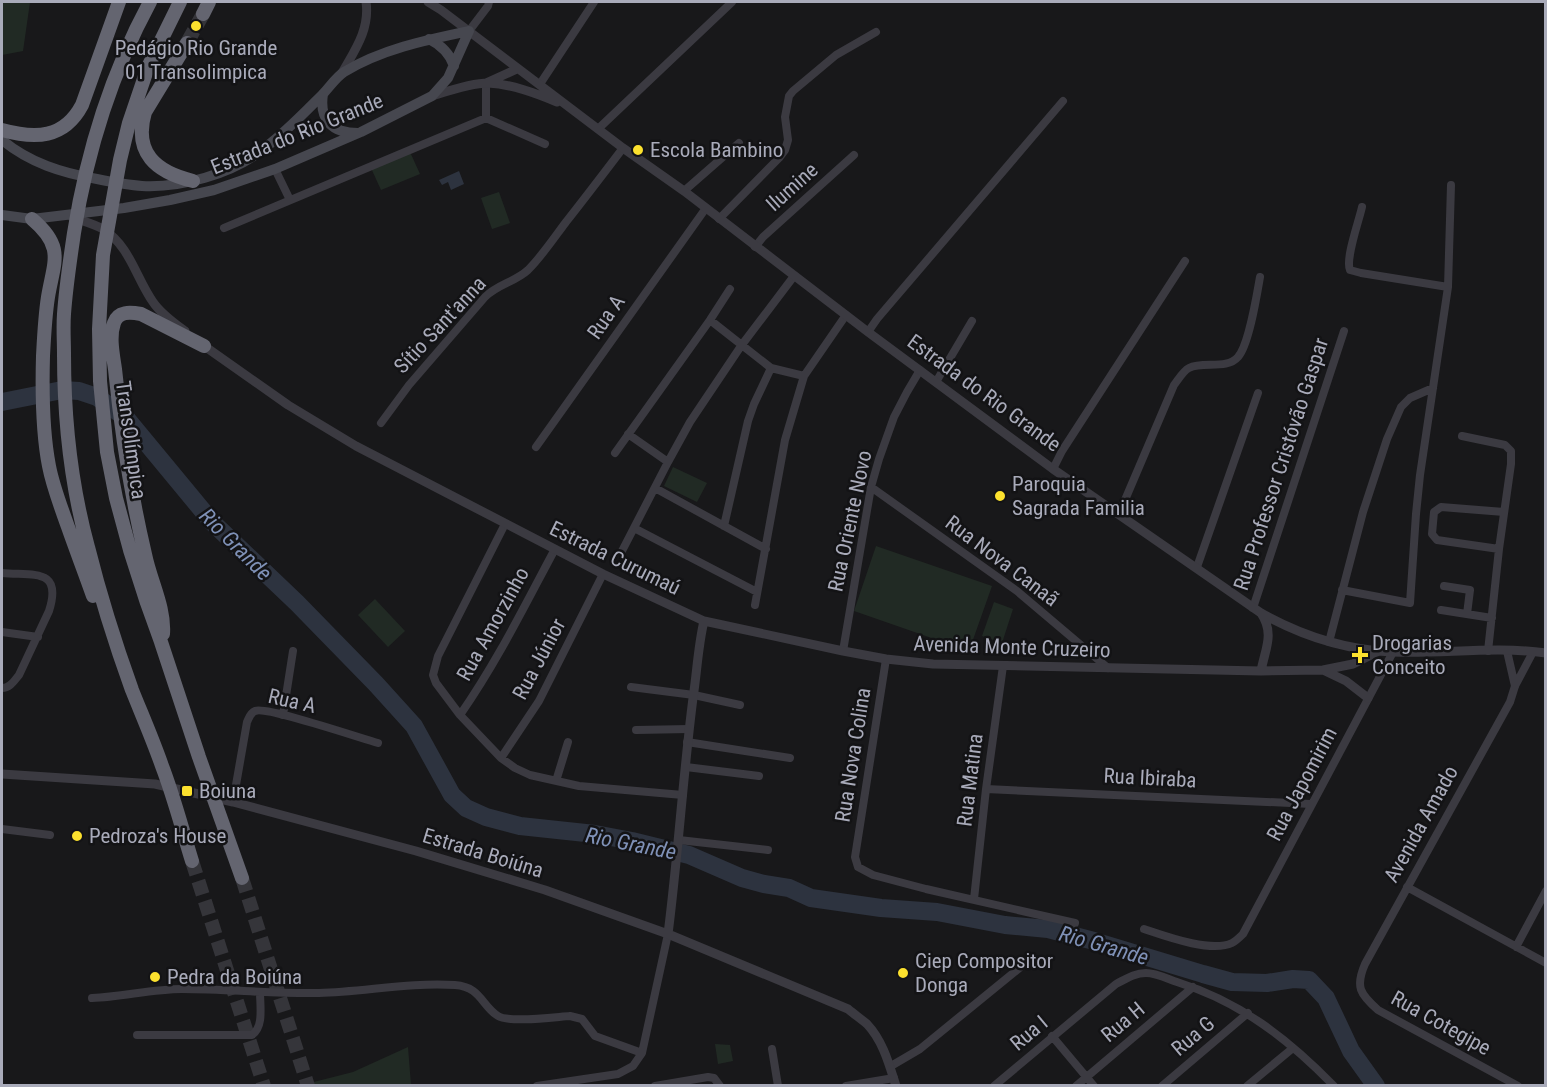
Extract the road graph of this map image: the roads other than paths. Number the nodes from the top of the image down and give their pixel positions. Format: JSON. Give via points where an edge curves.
{"nodes":[{"id":1,"x":119,"y":2,"type":"edge"},
{"id":2,"x":150,"y":2,"type":"edge"},
{"id":3,"x":180,"y":2,"type":"edge"},
{"id":4,"x":366,"y":2,"type":"edge"},
{"id":5,"x":428,"y":2,"type":"edge"},
{"id":6,"x":489,"y":2,"type":"edge"},
{"id":7,"x":594,"y":2,"type":"edge"},
{"id":8,"x":732,"y":2,"type":"edge"},
{"id":9,"x":469,"y":31,"type":"junction"},
{"id":10,"x":876,"y":32,"type":"dead end"},
{"id":11,"x":429,"y":39,"type":"junction"},
{"id":12,"x":187,"y":43,"type":"tunnel mouth"},
{"id":13,"x":454,"y":66,"type":"junction"},
{"id":14,"x":517,"y":69,"type":"junction"},
{"id":15,"x":342,"y":73,"type":"junction"},
{"id":16,"x":486,"y":83,"type":"junction"},
{"id":17,"x":540,"y":84,"type":"junction"},
{"id":18,"x":323,"y":94,"type":"junction"},
{"id":19,"x":432,"y":96,"type":"junction"},
{"id":20,"x":1063,"y":101,"type":"dead end"},
{"id":21,"x":570,"y":107,"type":"junction"},
{"id":22,"x":486,"y":118,"type":"junction"},
{"id":23,"x":598,"y":129,"type":"junction"},
{"id":24,"x":2,"y":130,"type":"edge"},
{"id":25,"x":361,"y":132,"type":"junction"},
{"id":26,"x":2,"y":140,"type":"edge"},
{"id":27,"x":740,"y":142,"type":"dead end"},
{"id":28,"x":545,"y":144,"type":"dead end"},
{"id":29,"x":623,"y":148,"type":"junction"},
{"id":30,"x":854,"y":155,"type":"dead end"},
{"id":31,"x":275,"y":169,"type":"junction"},
{"id":32,"x":193,"y":181,"type":"junction"},
{"id":33,"x":1451,"y":184,"type":"dead end"},
{"id":34,"x":684,"y":191,"type":"junction"},
{"id":35,"x":290,"y":200,"type":"junction"},
{"id":36,"x":1362,"y":207,"type":"dead end"},
{"id":37,"x":706,"y":208,"type":"junction"},
{"id":38,"x":67,"y":215,"type":"junction"},
{"id":39,"x":3,"y":217,"type":"edge"},
{"id":40,"x":32,"y":219,"type":"junction"},
{"id":41,"x":719,"y":219,"type":"junction"},
{"id":42,"x":224,"y":228,"type":"dead end"},
{"id":43,"x":755,"y":247,"type":"junction"},
{"id":44,"x":1185,"y":261,"type":"dead end"},
{"id":45,"x":794,"y":276,"type":"junction"},
{"id":46,"x":1260,"y":277,"type":"dead end"},
{"id":47,"x":1448,"y":287,"type":"junction"},
{"id":48,"x":730,"y":289,"type":"dead end"},
{"id":49,"x":846,"y":315,"type":"junction"},
{"id":50,"x":710,"y":320,"type":"junction"},
{"id":51,"x":972,"y":321,"type":"dead end"},
{"id":52,"x":1344,"y":331,"type":"dead end"},
{"id":53,"x":868,"y":332,"type":"junction"},
{"id":54,"x":204,"y":346,"type":"junction"},
{"id":55,"x":741,"y":346,"type":"junction"},
{"id":56,"x":771,"y":368,"type":"junction"},
{"id":57,"x":920,"y":370,"type":"junction"},
{"id":58,"x":804,"y":376,"type":"junction"},
{"id":59,"x":936,"y":382,"type":"junction"},
{"id":60,"x":1433,"y":388,"type":"junction"},
{"id":61,"x":1258,"y":393,"type":"dead end"},
{"id":62,"x":381,"y":423,"type":"dead end"},
{"id":63,"x":628,"y":434,"type":"junction"},
{"id":64,"x":1462,"y":436,"type":"dead end"},
{"id":65,"x":537,"y":447,"type":"dead end"},
{"id":66,"x":615,"y":453,"type":"dead end"},
{"id":67,"x":668,"y":462,"type":"junction"},
{"id":68,"x":1053,"y":469,"type":"junction"},
{"id":69,"x":871,"y":487,"type":"junction"},
{"id":70,"x":655,"y":488,"type":"junction"},
{"id":71,"x":1504,"y":512,"type":"junction"},
{"id":72,"x":1119,"y":514,"type":"junction"},
{"id":73,"x":505,"y":524,"type":"junction"},
{"id":74,"x":724,"y":526,"type":"junction"},
{"id":75,"x":634,"y":528,"type":"junction"},
{"id":76,"x":555,"y":549,"type":"junction"},
{"id":77,"x":766,"y":549,"type":"junction"},
{"id":78,"x":1499,"y":549,"type":"junction"},
{"id":79,"x":622,"y":551,"type":"dead end"},
{"id":80,"x":1197,"y":567,"type":"junction"},
{"id":81,"x":2,"y":573,"type":"edge"},
{"id":82,"x":603,"y":574,"type":"junction"},
{"id":83,"x":1444,"y":586,"type":"dead end"},
{"id":84,"x":1342,"y":590,"type":"junction"},
{"id":85,"x":757,"y":592,"type":"junction"},
{"id":86,"x":754,"y":605,"type":"dead end"},
{"id":87,"x":1441,"y":610,"type":"dead end"},
{"id":88,"x":1257,"y":611,"type":"junction"},
{"id":89,"x":1467,"y":614,"type":"junction"},
{"id":90,"x":1492,"y":618,"type":"junction"},
{"id":91,"x":704,"y":621,"type":"junction"},
{"id":92,"x":1273,"y":625,"type":"junction"},
{"id":93,"x":2,"y":632,"type":"edge"},
{"id":94,"x":38,"y":637,"type":"junction"},
{"id":95,"x":162,"y":642,"type":"junction"},
{"id":96,"x":1329,"y":642,"type":"junction"},
{"id":97,"x":292,"y":651,"type":"dead end"},
{"id":98,"x":843,"y":651,"type":"junction"},
{"id":99,"x":1379,"y":651,"type":"junction"},
{"id":100,"x":1488,"y":651,"type":"junction"},
{"id":101,"x":1507,"y":651,"type":"junction"},
{"id":102,"x":1533,"y":651,"type":"junction"},
{"id":103,"x":1393,"y":652,"type":"junction"},
{"id":104,"x":1545,"y":654,"type":"edge"},
{"id":105,"x":886,"y":659,"type":"junction"},
{"id":106,"x":1003,"y":666,"type":"junction"},
{"id":107,"x":1108,"y":669,"type":"junction"},
{"id":108,"x":1323,"y":670,"type":"junction"},
{"id":109,"x":1261,"y":671,"type":"junction"},
{"id":110,"x":1515,"y":686,"type":"junction"},
{"id":111,"x":632,"y":687,"type":"dead end"},
{"id":112,"x":2,"y":688,"type":"edge"},
{"id":113,"x":694,"y":695,"type":"junction"},
{"id":114,"x":1368,"y":698,"type":"junction"},
{"id":115,"x":740,"y":705,"type":"dead end"},
{"id":116,"x":283,"y":715,"type":"junction"},
{"id":117,"x":460,"y":715,"type":"junction"},
{"id":118,"x":146,"y":726,"type":"junction"},
{"id":119,"x":689,"y":729,"type":"junction"},
{"id":120,"x":636,"y":730,"type":"dead end"},
{"id":121,"x":568,"y":742,"type":"dead end"},
{"id":122,"x":687,"y":742,"type":"junction"},
{"id":123,"x":378,"y":743,"type":"dead end"},
{"id":124,"x":501,"y":758,"type":"junction"},
{"id":125,"x":790,"y":758,"type":"dead end"},
{"id":126,"x":686,"y":767,"type":"junction"},
{"id":127,"x":2,"y":774,"type":"edge"},
{"id":128,"x":759,"y":776,"type":"dead end"},
{"id":129,"x":556,"y":781,"type":"junction"},
{"id":130,"x":986,"y":789,"type":"junction"},
{"id":131,"x":683,"y":795,"type":"junction"},
{"id":132,"x":233,"y":802,"type":"junction"},
{"id":133,"x":1311,"y":804,"type":"junction"},
{"id":134,"x":2,"y":829,"type":"edge"},
{"id":135,"x":50,"y":835,"type":"dead end"},
{"id":136,"x":679,"y":843,"type":"junction"},
{"id":137,"x":768,"y":850,"type":"dead end"},
{"id":138,"x":192,"y":861,"type":"tunnel mouth"},
{"id":139,"x":242,"y":878,"type":"tunnel mouth"},
{"id":140,"x":1407,"y":887,"type":"junction"},
{"id":141,"x":1545,"y":891,"type":"edge"},
{"id":142,"x":974,"y":899,"type":"junction"},
{"id":143,"x":1075,"y":923,"type":"dead end"},
{"id":144,"x":1144,"y":929,"type":"dead end"},
{"id":145,"x":668,"y":934,"type":"junction"},
{"id":146,"x":1516,"y":947,"type":"junction"},
{"id":147,"x":1033,"y":957,"type":"dead end"},
{"id":148,"x":1545,"y":963,"type":"edge"},
{"id":149,"x":1359,"y":979,"type":"joint"},
{"id":150,"x":1193,"y":987,"type":"junction"},
{"id":151,"x":260,"y":992,"type":"junction"},
{"id":152,"x":92,"y":998,"type":"dead end"},
{"id":153,"x":1248,"y":1013,"type":"junction"},
{"id":154,"x":137,"y":1035,"type":"dead end"},
{"id":155,"x":1052,"y":1036,"type":"junction"},
{"id":156,"x":1293,"y":1048,"type":"junction"},
{"id":157,"x":772,"y":1049,"type":"dead end"},
{"id":158,"x":642,"y":1053,"type":"junction"},
{"id":159,"x":891,"y":1066,"type":"junction"},
{"id":160,"x":1087,"y":1077,"type":"junction"},
{"id":161,"x":895,"y":1082,"type":"edge"},
{"id":162,"x":1331,"y":1084,"type":"edge"},
{"id":163,"x":537,"y":1086,"type":"edge"},
{"id":164,"x":655,"y":1086,"type":"edge"},
{"id":165,"x":720,"y":1086,"type":"edge"},
{"id":166,"x":778,"y":1086,"type":"edge"},
{"id":167,"x":846,"y":1086,"type":"edge"},
{"id":168,"x":994,"y":1086,"type":"edge"},
{"id":169,"x":1076,"y":1086,"type":"edge"},
{"id":170,"x":1094,"y":1086,"type":"edge"},
{"id":171,"x":1162,"y":1086,"type":"edge"},
{"id":172,"x":1247,"y":1086,"type":"edge"},
{"id":173,"x":1518,"y":1086,"type":"edge"}],
"edges":[{"from":1,"to":24,"type":"highway","via":[[76,116],[59,130],[46,134]]},
{"from":2,"to":118,"type":"highway","via":[[124,52],[89,157],[67,274],[64,316],[65,410],[72,471],[88,548],[117,648]]},
{"from":3,"to":95,"type":"highway","name":"TransOlímpica","via":[[148,67],[129,123],[102,255],[99,310],[103,417],[116,498]]},
{"from":4,"to":15,"type":"street","via":[[365,28]]},
{"from":5,"to":9,"type":"street"},
{"from":6,"to":9,"type":"street"},
{"from":7,"to":17,"type":"street"},
{"from":8,"to":23,"type":"street"},
{"from":9,"to":11,"type":"main road","name":"Estrada do Rio Grande"},
{"from":9,"to":13,"type":"main road","name":"Estrada do Rio Grande"},
{"from":9,"to":14,"type":"street","name":"Estrada do Rio Grande"},
{"from":10,"to":41,"type":"street","via":[[836,55],[793,91],[785,117],[785,150]]},
{"from":11,"to":13,"type":"main road","via":[[444,50]]},
{"from":11,"to":15,"type":"main road","name":"Estrada do Rio Grande","via":[[388,51]]},
{"from":12,"to":32,"type":"highway","via":[[145,112],[142,137],[156,165],[171,175]]},
{"from":13,"to":19,"type":"main road","name":"Estrada do Rio Grande"},
{"from":14,"to":16,"type":"street"},
{"from":14,"to":17,"type":"street","name":"Estrada do Rio Grande"},
{"from":15,"to":18,"type":"main road","name":"Estrada do Rio Grande"},
{"from":16,"to":19,"type":"street","name":"Estrada do Rio Grande"},
{"from":16,"to":21,"type":"street","name":"Estrada do Rio Grande","via":[[516,88]]},
{"from":16,"to":22,"type":"street"},
{"from":17,"to":21,"type":"street","name":"Estrada do Rio Grande"},
{"from":18,"to":25,"type":"main road","via":[[323,113],[330,125],[342,132]]},
{"from":18,"to":32,"type":"main road","name":"Estrada do Rio Grande","via":[[260,152]]},
{"from":19,"to":25,"type":"main road","name":"Estrada do Rio Grande"},
{"from":20,"to":53,"type":"street"},
{"from":21,"to":23,"type":"street","name":"Estrada do Rio Grande"},
{"from":22,"to":28,"type":"street"},
{"from":22,"to":35,"type":"street"},
{"from":23,"to":29,"type":"street","name":"Estrada do Rio Grande"},
{"from":25,"to":31,"type":"main road","name":"Estrada do Rio Grande"},
{"from":26,"to":32,"type":"main road","name":"Estrada do Rio Grande","via":[[37,162],[80,176],[144,186]]},
{"from":27,"to":34,"type":"street"},
{"from":29,"to":34,"type":"street","name":"Estrada do Rio Grande"},
{"from":29,"to":62,"type":"street","name":"Sítio Sant'anna","via":[[527,271],[485,297]]},
{"from":30,"to":43,"type":"street","name":"Ilumine"},
{"from":31,"to":35,"type":"street"},
{"from":31,"to":38,"type":"main road","name":"Estrada do Rio Grande","via":[[170,200]]},
{"from":33,"to":47,"type":"street"},
{"from":34,"to":37,"type":"street","name":"Estrada do Rio Grande"},
{"from":35,"to":42,"type":"street"},
{"from":36,"to":47,"type":"street","via":[[1350,270]]},
{"from":37,"to":41,"type":"street","name":"Estrada do Rio Grande"},
{"from":37,"to":65,"type":"street","name":"Rua A"},
{"from":38,"to":40,"type":"main road","name":"Estrada do Rio Grande"},
{"from":38,"to":54,"type":"street","name":"Estrada Curumaú","via":[[102,228],[122,246],[154,304]]},
{"from":39,"to":40,"type":"main road","name":"Estrada do Rio Grande"},
{"from":40,"to":118,"type":"highway","via":[[49,237],[55,255],[43,356],[49,466],[132,703]]},
{"from":41,"to":43,"type":"street","name":"Estrada do Rio Grande"},
{"from":43,"to":45,"type":"street","name":"Estrada do Rio Grande"},
{"from":44,"to":68,"type":"street"},
{"from":45,"to":49,"type":"street","name":"Estrada do Rio Grande"},
{"from":45,"to":55,"type":"street"},
{"from":46,"to":72,"type":"street","via":[[1243,350],[1230,363],[1190,368],[1182,374]]},
{"from":47,"to":60,"type":"street"},
{"from":48,"to":50,"type":"street"},
{"from":49,"to":53,"type":"street","name":"Estrada do Rio Grande"},
{"from":49,"to":58,"type":"street"},
{"from":50,"to":55,"type":"street"},
{"from":50,"to":63,"type":"street"},
{"from":51,"to":59,"type":"street"},
{"from":52,"to":88,"type":"street","name":"Rua Professor Cristóvão Gaspar"},
{"from":53,"to":57,"type":"street","name":"Estrada do Rio Grande"},
{"from":54,"to":73,"type":"street","name":"Estrada Curumaú","via":[[259,386],[356,446]]},
{"from":54,"to":95,"type":"highway","via":[[132,312],[115,321],[112,332],[131,486],[162,614]]},
{"from":55,"to":56,"type":"street"},
{"from":55,"to":67,"type":"street"},
{"from":56,"to":58,"type":"street"},
{"from":56,"to":74,"type":"street","via":[[748,421]]},
{"from":57,"to":59,"type":"street","name":"Estrada do Rio Grande"},
{"from":57,"to":69,"type":"street","name":"Rua Oriente Novo","via":[[894,417]]},
{"from":58,"to":77,"type":"street","via":[[785,440]]},
{"from":59,"to":68,"type":"street","name":"Estrada do Rio Grande"},
{"from":60,"to":84,"type":"street","via":[[1410,398],[1401,407],[1363,512]]},
{"from":60,"to":84,"type":"street","via":[[1420,475],[1410,603]]},
{"from":61,"to":80,"type":"street"},
{"from":63,"to":66,"type":"street"},
{"from":63,"to":67,"type":"street"},
{"from":64,"to":71,"type":"street","via":[[1509,447]]},
{"from":67,"to":70,"type":"street"},
{"from":68,"to":72,"type":"street","name":"Estrada do Rio Grande"},
{"from":69,"to":98,"type":"street","name":"Rua Oriente Novo"},
{"from":69,"to":107,"type":"street","name":"Rua Nova Canaã","via":[[1017,591]]},
{"from":70,"to":74,"type":"street"},
{"from":70,"to":75,"type":"street"},
{"from":71,"to":78,"type":"street"},
{"from":71,"to":78,"type":"street","via":[[1441,507],[1434,513],[1432,534],[1437,540]]},
{"from":72,"to":80,"type":"street","name":"Estrada do Rio Grande"},
{"from":73,"to":76,"type":"street","name":"Estrada Curumaú"},
{"from":73,"to":117,"type":"street","via":[[434,666],[436,683]]},
{"from":74,"to":77,"type":"street"},
{"from":75,"to":79,"type":"street"},
{"from":75,"to":85,"type":"street"},
{"from":76,"to":82,"type":"street","name":"Estrada Curumaú"},
{"from":76,"to":117,"type":"street","name":"Rua Amorzinho","via":[[504,645]]},
{"from":77,"to":85,"type":"street"},
{"from":78,"to":90,"type":"street"},
{"from":80,"to":88,"type":"street","name":"Estrada do Rio Grande"},
{"from":81,"to":94,"type":"street","via":[[39,575],[50,581],[53,600]]},
{"from":82,"to":91,"type":"street","name":"Estrada Curumaú"},
{"from":82,"to":124,"type":"street","name":"Rua Júnior","via":[[539,701]]},
{"from":83,"to":89,"type":"street","via":[[1470,590]]},
{"from":84,"to":96,"type":"street"},
{"from":85,"to":86,"type":"street"},
{"from":87,"to":89,"type":"street"},
{"from":88,"to":92,"type":"street"},
{"from":89,"to":90,"type":"street"},
{"from":90,"to":100,"type":"street"},
{"from":91,"to":98,"type":"street","name":"Avenida Monte Cruzeiro"},
{"from":91,"to":113,"type":"street"},
{"from":92,"to":96,"type":"street"},
{"from":92,"to":109,"type":"street"},
{"from":93,"to":94,"type":"street"},
{"from":94,"to":112,"type":"street","via":[[19,675]]},
{"from":95,"to":139,"type":"highway","name":"TransOlímpica"},
{"from":96,"to":99,"type":"street"},
{"from":97,"to":116,"type":"street"},
{"from":98,"to":105,"type":"street","name":"Avenida Monte Cruzeiro"},
{"from":99,"to":103,"type":"street"},
{"from":99,"to":108,"type":"street","name":"Avenida Monte Cruzeiro","via":[[1353,664]]},
{"from":100,"to":101,"type":"street"},
{"from":100,"to":103,"type":"street"},
{"from":101,"to":102,"type":"street"},
{"from":101,"to":110,"type":"street"},
{"from":102,"to":104,"type":"street"},
{"from":102,"to":110,"type":"street","name":"Avenida Amado"},
{"from":103,"to":114,"type":"street","name":"Rua Japomirim"},
{"from":105,"to":106,"type":"street","name":"Avenida Monte Cruzeiro"},
{"from":105,"to":142,"type":"street","name":"Rua Nova Colina","via":[[855,857],[858,867],[873,875]]},
{"from":106,"to":107,"type":"street","name":"Avenida Monte Cruzeiro"},
{"from":106,"to":130,"type":"street","name":"Rua Matina"},
{"from":107,"to":109,"type":"street","name":"Avenida Monte Cruzeiro"},
{"from":108,"to":109,"type":"street","name":"Avenida Monte Cruzeiro"},
{"from":108,"to":114,"type":"street","name":"Avenida Monte Cruzeiro"},
{"from":110,"to":140,"type":"street","name":"Avenida Amado","via":[[1510,702]]},
{"from":111,"to":113,"type":"street"},
{"from":113,"to":115,"type":"street"},
{"from":113,"to":119,"type":"street"},
{"from":114,"to":133,"type":"street","name":"Rua Japomirim"},
{"from":116,"to":123,"type":"street","name":"Rua A"},
{"from":116,"to":132,"type":"street","name":"Rua A","via":[[258,710],[250,714]]},
{"from":117,"to":124,"type":"street"},
{"from":118,"to":138,"type":"highway"},
{"from":119,"to":120,"type":"street"},
{"from":119,"to":122,"type":"street"},
{"from":121,"to":129,"type":"street"},
{"from":122,"to":125,"type":"street"},
{"from":122,"to":126,"type":"street"},
{"from":124,"to":129,"type":"street","via":[[530,775]]},
{"from":126,"to":128,"type":"street"},
{"from":126,"to":131,"type":"street"},
{"from":127,"to":132,"type":"street","name":"Estrada Boiúna","via":[[155,784]]},
{"from":129,"to":131,"type":"street"},
{"from":130,"to":133,"type":"street","name":"Rua Ibiraba"},
{"from":130,"to":142,"type":"street","name":"Rua Matina"},
{"from":131,"to":136,"type":"street"},
{"from":132,"to":145,"type":"street","name":"Estrada Boiúna","via":[[545,890]]},
{"from":133,"to":144,"type":"street","name":"Rua Japomirim","via":[[1243,934],[1232,943],[1204,945]]},
{"from":134,"to":135,"type":"street"},
{"from":136,"to":137,"type":"street"},
{"from":136,"to":145,"type":"street"},
{"from":140,"to":146,"type":"street"},
{"from":140,"to":149,"type":"street","name":"Avenida Amado"},
{"from":141,"to":146,"type":"street"},
{"from":142,"to":143,"type":"street"},
{"from":145,"to":158,"type":"street"},
{"from":145,"to":159,"type":"street","name":"Estrada Boiúna","via":[[848,1009],[879,1039]]},
{"from":146,"to":148,"type":"street"},
{"from":147,"to":159,"type":"street","via":[[920,1049]]},
{"from":149,"to":173,"type":"street","name":"Rua Cotegipe","via":[[1361,991],[1378,1010]]},
{"from":150,"to":153,"type":"street"},
{"from":150,"to":155,"type":"street","name":"Rua I","via":[[1148,972],[1135,974],[1116,984]]},
{"from":150,"to":160,"type":"street","name":"Rua H"},
{"from":151,"to":152,"type":"street","via":[[184,989]]},
{"from":151,"to":154,"type":"street","via":[[260,1025],[252,1035]]},
{"from":151,"to":158,"type":"street","via":[[319,993],[458,985],[478,994],[498,1016],[576,1017],[595,1036]]},
{"from":153,"to":156,"type":"street"},
{"from":153,"to":171,"type":"street","name":"Rua G"},
{"from":155,"to":160,"type":"street"},
{"from":155,"to":168,"type":"street","name":"Rua I"},
{"from":156,"to":162,"type":"street"},
{"from":156,"to":172,"type":"street"},
{"from":157,"to":166,"type":"street"},
{"from":158,"to":163,"type":"street","via":[[633,1066],[618,1074]]},
{"from":159,"to":161,"type":"street","name":"Estrada Boiúna"},
{"from":160,"to":169,"type":"street","name":"Rua H"},
{"from":160,"to":170,"type":"street"},
{"from":161,"to":167,"type":"street"},
{"from":164,"to":165,"type":"street","via":[[708,1077]]}]}
